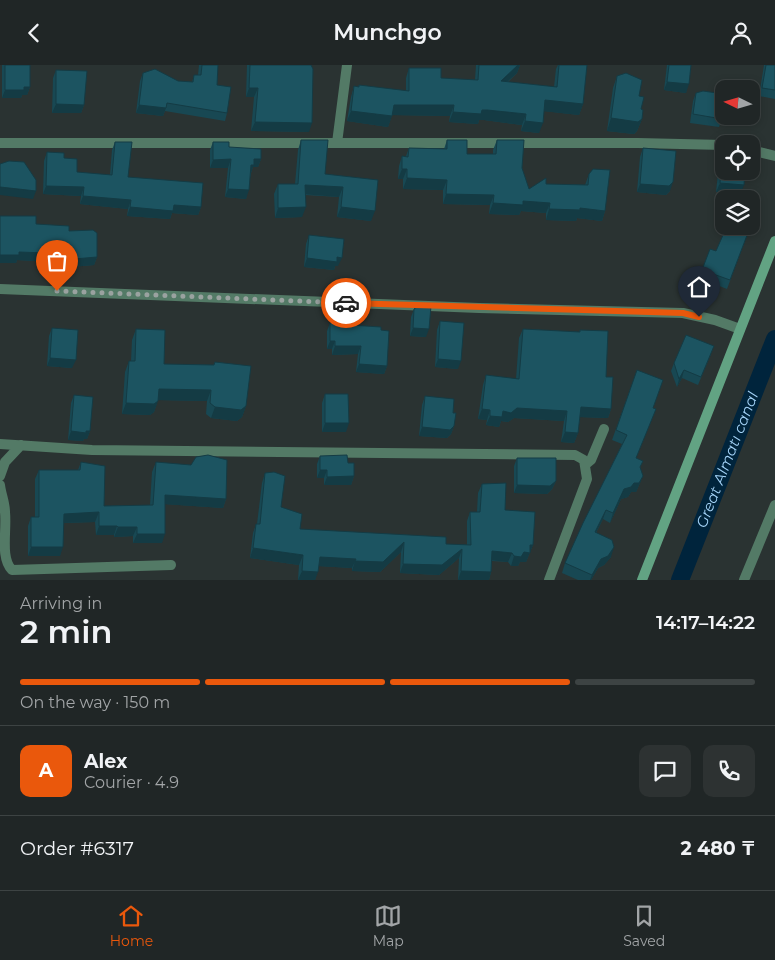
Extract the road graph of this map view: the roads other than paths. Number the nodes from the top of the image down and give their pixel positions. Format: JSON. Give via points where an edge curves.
{"nodes":[{"id":1,"x":347,"y":65,"type":"edge"},
{"id":2,"x":0,"y":143,"type":"edge"},
{"id":3,"x":337,"y":143,"type":"junction"},
{"id":4,"x":715,"y":145,"type":"edge"},
{"id":5,"x":760,"y":152,"type":"edge"},
{"id":6,"x":775,"y":156,"type":"edge"},
{"id":7,"x":775,"y":241,"type":"edge"},
{"id":8,"x":0,"y":289,"type":"edge"},
{"id":9,"x":740,"y":329,"type":"junction"},
{"id":10,"x":604,"y":429,"type":"dead end"},
{"id":11,"x":0,"y":444,"type":"edge"},
{"id":12,"x":21,"y":445,"type":"junction"},
{"id":13,"x":585,"y":465,"type":"junction"},
{"id":14,"x":0,"y":476,"type":"edge"},
{"id":15,"x":0,"y":485,"type":"edge"},
{"id":16,"x":775,"y":505,"type":"edge"},
{"id":17,"x":171,"y":565,"type":"dead end"},
{"id":18,"x":549,"y":580,"type":"edge"},
{"id":19,"x":642,"y":580,"type":"edge"},
{"id":20,"x":744,"y":580,"type":"edge"}],
"edges":[{"from":1,"to":3,"type":"street"},
{"from":2,"to":3,"type":"street"},
{"from":3,"to":4,"type":"street"},
{"from":5,"to":6,"type":"street"},
{"from":7,"to":9,"type":"street"},
{"from":8,"to":9,"type":"street","via":[[488,309],[683,313]]},
{"from":9,"to":19,"type":"street"},
{"from":10,"to":13,"type":"street","via":[[598,446]]},
{"from":11,"to":12,"type":"street"},
{"from":12,"to":13,"type":"street","via":[[92,450],[566,453],[584,460]]},
{"from":12,"to":14,"type":"street","via":[[5,461]]},
{"from":13,"to":18,"type":"street","via":[[587,479]]},
{"from":15,"to":17,"type":"street","via":[[6,517],[0,556],[4,565],[12,570]]},
{"from":16,"to":20,"type":"street"}]}
